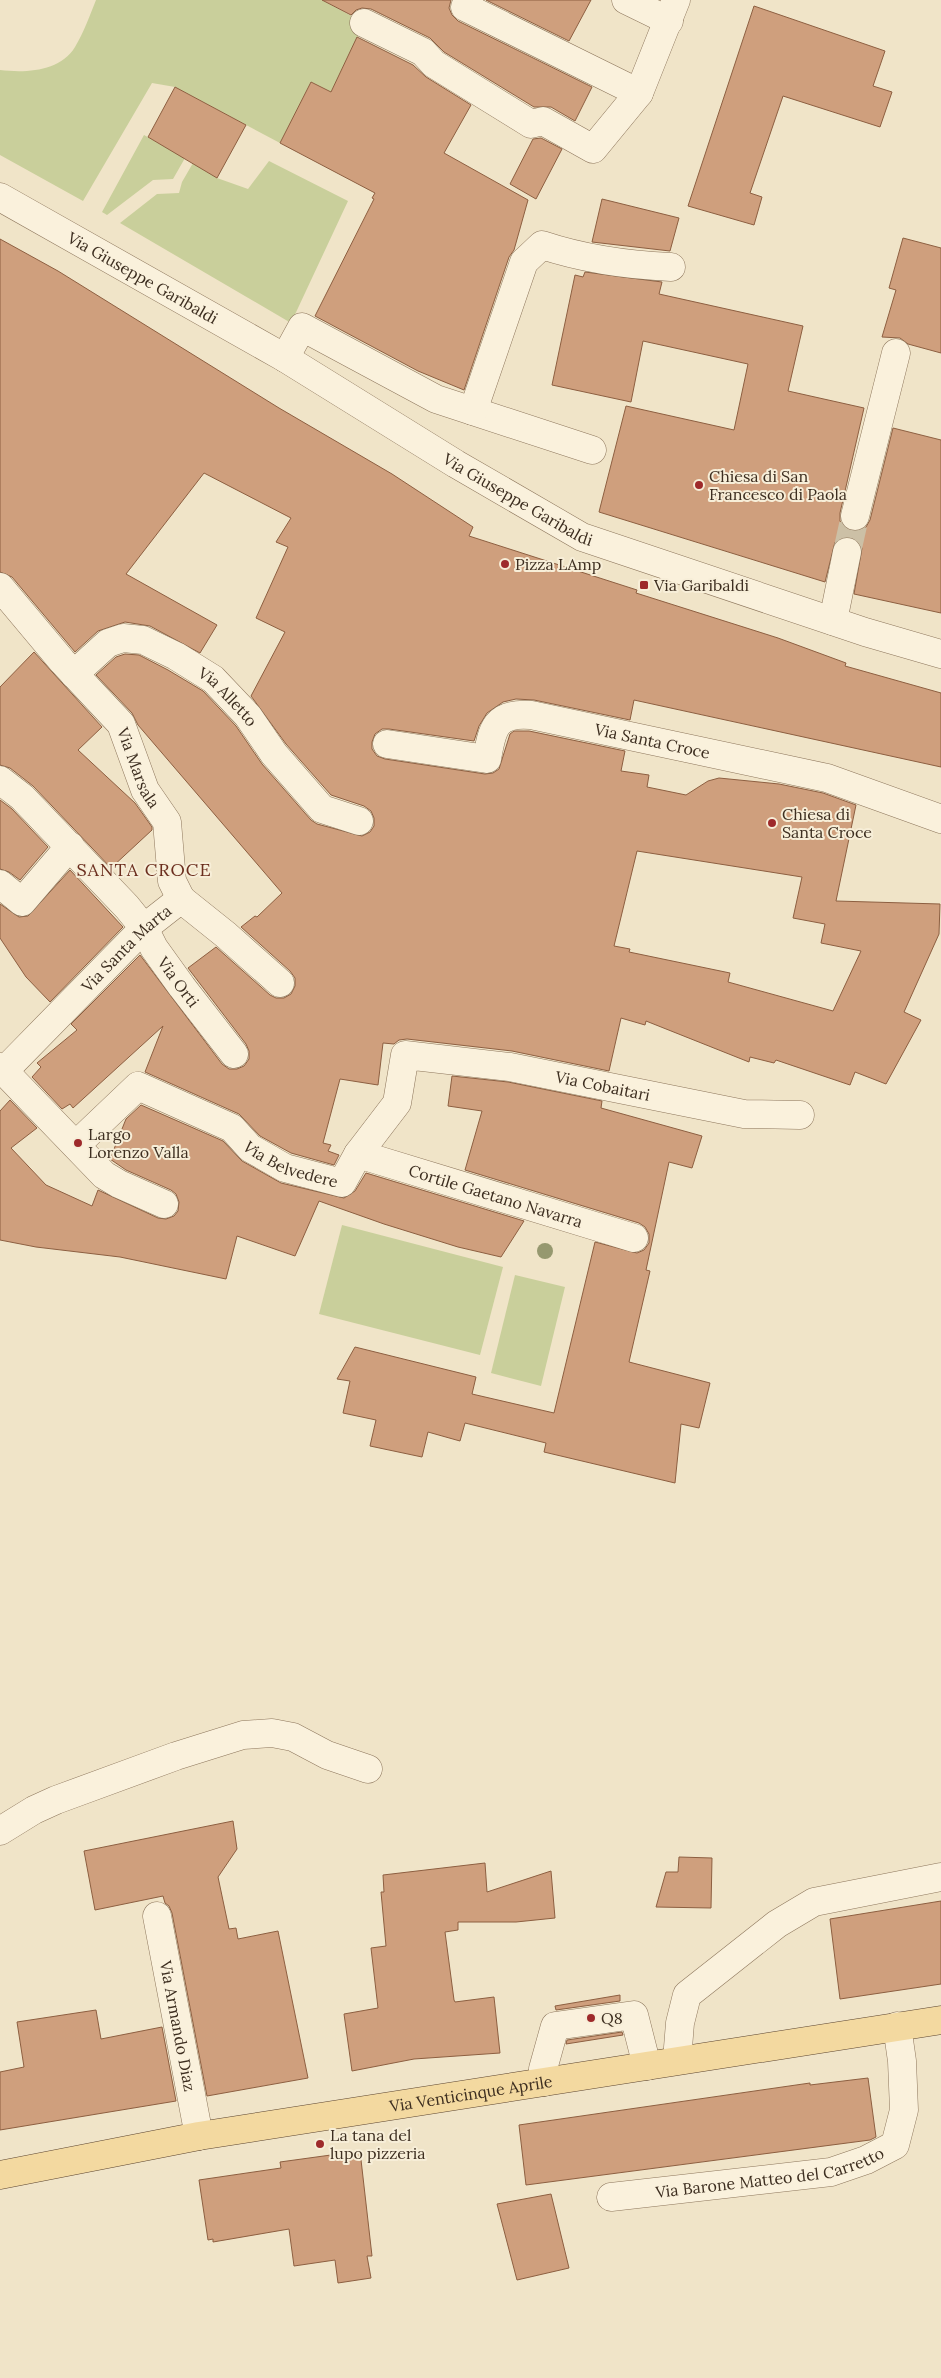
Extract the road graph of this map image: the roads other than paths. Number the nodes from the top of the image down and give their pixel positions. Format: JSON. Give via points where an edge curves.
{"nodes":[{"id":1,"x":626,"y":0,"type":"edge"},
{"id":2,"x":467,"y":3,"type":"edge"},
{"id":3,"x":673,"y":10,"type":"edge"},
{"id":4,"x":364,"y":23,"type":"dead end"},
{"id":5,"x":639,"y":93,"type":"junction"},
{"id":6,"x":0,"y":197,"type":"edge"},
{"id":7,"x":671,"y":267,"type":"dead end"},
{"id":8,"x":896,"y":353,"type":"dead end"},
{"id":9,"x":285,"y":358,"type":"junction"},
{"id":10,"x":473,"y":412,"type":"junction"},
{"id":11,"x":592,"y":450,"type":"dead end"},
{"id":12,"x":855,"y":516,"type":"tunnel mouth"},
{"id":13,"x":848,"y":552,"type":"tunnel mouth"},
{"id":14,"x":0,"y":587,"type":"edge"},
{"id":15,"x":832,"y":621,"type":"junction"},
{"id":16,"x":941,"y":654,"type":"edge"},
{"id":17,"x":74,"y":674,"type":"junction"},
{"id":18,"x":387,"y":744,"type":"dead end"},
{"id":19,"x":0,"y":780,"type":"edge"},
{"id":20,"x":941,"y":819,"type":"edge"},
{"id":21,"x":359,"y":821,"type":"dead end"},
{"id":22,"x":70,"y":846,"type":"junction"},
{"id":23,"x":0,"y":884,"type":"edge"},
{"id":24,"x":181,"y":899,"type":"junction"},
{"id":25,"x":144,"y":928,"type":"junction"},
{"id":26,"x":280,"y":983,"type":"dead end"},
{"id":27,"x":234,"y":1054,"type":"dead end"},
{"id":28,"x":405,"y":1055,"type":"joint"},
{"id":29,"x":2,"y":1069,"type":"edge"},
{"id":30,"x":800,"y":1116,"type":"dead end"},
{"id":31,"x":76,"y":1145,"type":"junction"},
{"id":32,"x":358,"y":1154,"type":"junction"},
{"id":33,"x":164,"y":1204,"type":"dead end"},
{"id":34,"x":634,"y":1238,"type":"dead end"},
{"id":35,"x":368,"y":1768,"type":"dead end"},
{"id":36,"x":0,"y":1831,"type":"edge"},
{"id":37,"x":941,"y":1877,"type":"edge"},
{"id":38,"x":157,"y":1916,"type":"dead end"},
{"id":39,"x":941,"y":2020,"type":"edge"},
{"id":40,"x":897,"y":2026,"type":"junction"},
{"id":41,"x":677,"y":2060,"type":"junction"},
{"id":42,"x":646,"y":2066,"type":"junction"},
{"id":43,"x":544,"y":2082,"type":"junction"},
{"id":44,"x":200,"y":2136,"type":"junction"},
{"id":45,"x":0,"y":2175,"type":"edge"},
{"id":46,"x":611,"y":2197,"type":"dead end"}],
"edges":[{"from":1,"to":3,"type":"street"},
{"from":2,"to":5,"type":"street"},
{"from":3,"to":5,"type":"street"},
{"from":4,"to":5,"type":"street","via":[[423,52],[434,64],[531,124],[543,121],[593,149]]},
{"from":6,"to":9,"type":"street","name":"Via Giuseppe Garibaldi"},
{"from":7,"to":10,"type":"street","via":[[572,255],[542,245],[524,262]]},
{"from":8,"to":12,"type":"street"},
{"from":9,"to":10,"type":"street","via":[[302,327],[436,399]]},
{"from":9,"to":15,"type":"street","name":"Via Giuseppe Garibaldi","via":[[456,464],[582,537]]},
{"from":10,"to":11,"type":"street"},
{"from":13,"to":15,"type":"street"},
{"from":14,"to":17,"type":"street","name":"Via Marsala"},
{"from":15,"to":16,"type":"street","name":"Via Giuseppe Garibaldi"},
{"from":17,"to":21,"type":"street","name":"Via Alletto","via":[[108,643],[123,638],[143,640],[176,656],[213,679],[248,716],[274,754],[322,809]]},
{"from":17,"to":24,"type":"street","name":"Via Marsala","via":[[121,724],[145,790],[167,822],[172,881]]},
{"from":18,"to":20,"type":"street","name":"Via Santa Croce","via":[[487,759],[491,733],[497,724],[518,714],[531,715],[827,778]]},
{"from":19,"to":22,"type":"street","name":"Via Orti","via":[[22,797]]},
{"from":22,"to":23,"type":"street","via":[[22,902]]},
{"from":22,"to":25,"type":"street","name":"Via Orti"},
{"from":24,"to":25,"type":"street","name":"Via Santa Marta"},
{"from":24,"to":26,"type":"street","name":"Via Santa Marta"},
{"from":25,"to":27,"type":"street","name":"Via Orti","via":[[165,964]]},
{"from":25,"to":29,"type":"street","name":"Via Santa Marta"},
{"from":28,"to":30,"type":"street","name":"Via Cobaitari","via":[[510,1066],[744,1114]]},
{"from":28,"to":32,"type":"street","name":"Via Belvedere","via":[[397,1103]]},
{"from":29,"to":31,"type":"street"},
{"from":31,"to":32,"type":"street","name":"Via Belvedere","via":[[138,1086],[232,1128],[250,1148],[285,1168],[342,1183]]},
{"from":31,"to":33,"type":"street","via":[[104,1175]]},
{"from":32,"to":34,"type":"street","name":"Cortile Gaetano Navarra"},
{"from":35,"to":36,"type":"street","via":[[327,1755],[293,1737],[272,1733],[244,1735],[56,1800]]},
{"from":37,"to":41,"type":"street","via":[[814,1902],[776,1924],[686,1995]]},
{"from":38,"to":44,"type":"street","name":"Via Armando Diaz"},
{"from":39,"to":40,"type":"main road","name":"Via Venticinque Aprile"},
{"from":40,"to":41,"type":"main road","name":"Via Venticinque Aprile"},
{"from":40,"to":46,"type":"street","name":"Via Barone Matteo del Carretto","via":[[904,2110],[895,2144],[866,2160],[831,2172]]},
{"from":41,"to":42,"type":"main road","name":"Via Venticinque Aprile"},
{"from":42,"to":43,"type":"main road","name":"Via Venticinque Aprile"},
{"from":42,"to":43,"type":"street","via":[[634,2014],[555,2026],[543,2069]]},
{"from":43,"to":44,"type":"main road","name":"Via Venticinque Aprile"},
{"from":44,"to":45,"type":"main road","name":"Via Venticinque Aprile"}]}
